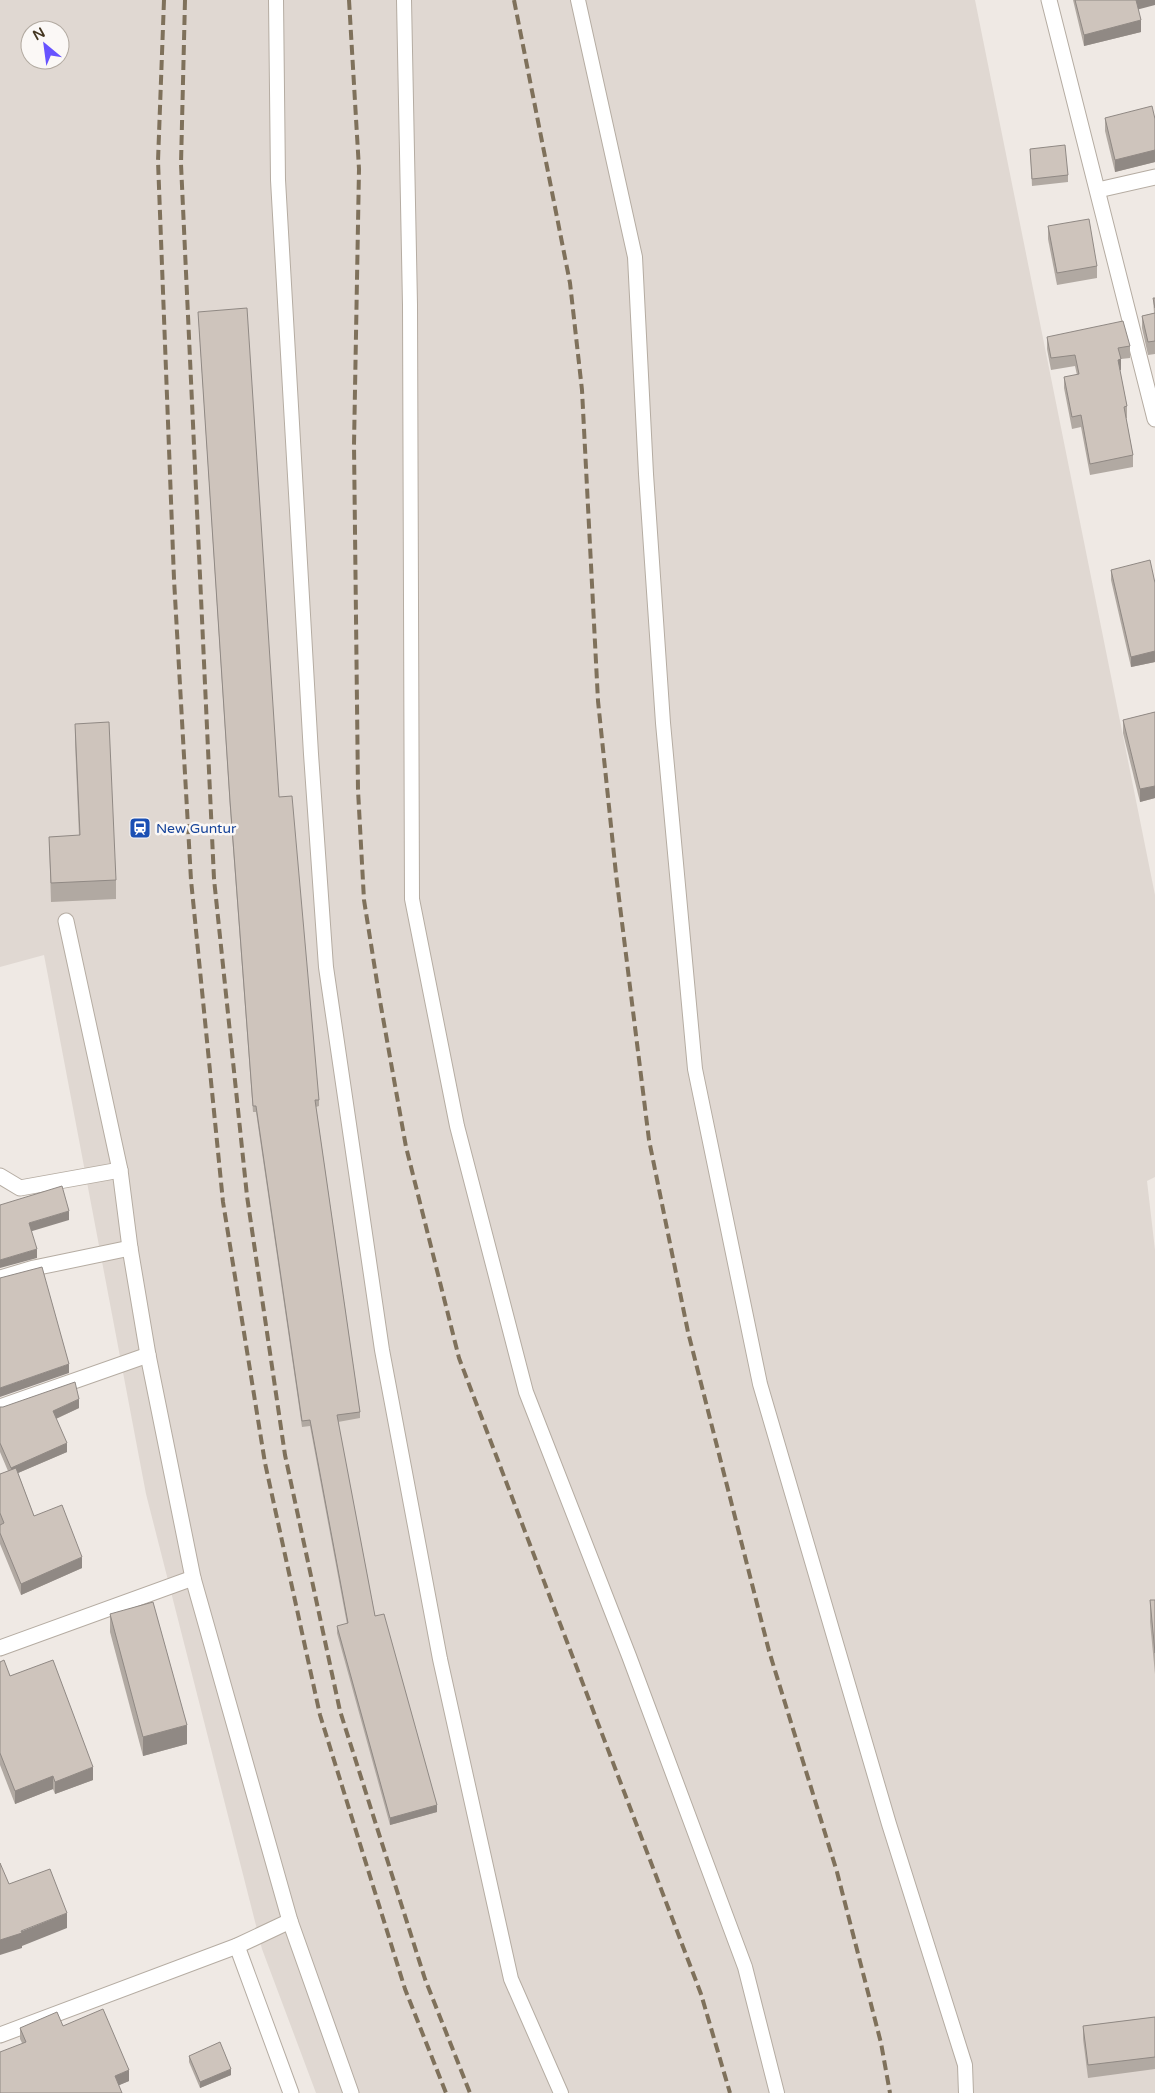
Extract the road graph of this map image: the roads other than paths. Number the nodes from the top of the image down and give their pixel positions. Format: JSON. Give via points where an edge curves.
{"nodes":[{"id":1,"x":276,"y":0,"type":"edge"},
{"id":2,"x":404,"y":0,"type":"edge"},
{"id":3,"x":578,"y":0,"type":"edge"},
{"id":4,"x":1049,"y":0,"type":"edge"},
{"id":5,"x":1155,"y":177,"type":"edge"},
{"id":6,"x":1098,"y":190,"type":"junction"},
{"id":7,"x":1155,"y":419,"type":"edge"},
{"id":8,"x":66,"y":921,"type":"dead end"},
{"id":9,"x":120,"y":1170,"type":"junction"},
{"id":10,"x":0,"y":1176,"type":"edge"},
{"id":11,"x":130,"y":1248,"type":"junction"},
{"id":12,"x":0,"y":1278,"type":"edge"},
{"id":13,"x":148,"y":1356,"type":"junction"},
{"id":14,"x":0,"y":1407,"type":"edge"},
{"id":15,"x":193,"y":1578,"type":"junction"},
{"id":16,"x":0,"y":1648,"type":"edge"},
{"id":17,"x":290,"y":1921,"type":"junction"},
{"id":18,"x":237,"y":1946,"type":"junction"},
{"id":19,"x":0,"y":2035,"type":"edge"},
{"id":20,"x":291,"y":2093,"type":"edge"},
{"id":21,"x":351,"y":2093,"type":"edge"},
{"id":22,"x":562,"y":2093,"type":"edge"},
{"id":23,"x":777,"y":2093,"type":"edge"},
{"id":24,"x":966,"y":2093,"type":"edge"}],
"edges":[{"from":1,"to":22,"type":"lane","via":[[278,190],[326,967],[382,1350],[440,1659],[511,1979]]},
{"from":2,"to":23,"type":"lane","via":[[410,305],[412,899],[457,1126],[526,1392],[745,1967]]},
{"from":3,"to":24,"type":"lane","via":[[635,257],[662,723],[695,1069],[760,1384],[886,1815],[965,2064]]},
{"from":4,"to":6,"type":"street"},
{"from":5,"to":6,"type":"street"},
{"from":6,"to":7,"type":"street"},
{"from":8,"to":9,"type":"street"},
{"from":9,"to":10,"type":"street","via":[[20,1188]]},
{"from":9,"to":11,"type":"street"},
{"from":11,"to":12,"type":"street"},
{"from":11,"to":13,"type":"street"},
{"from":13,"to":14,"type":"street"},
{"from":13,"to":15,"type":"street"},
{"from":15,"to":16,"type":"street"},
{"from":15,"to":17,"type":"street"},
{"from":17,"to":18,"type":"street"},
{"from":17,"to":21,"type":"street"},
{"from":18,"to":19,"type":"street"},
{"from":18,"to":20,"type":"street"}]}
